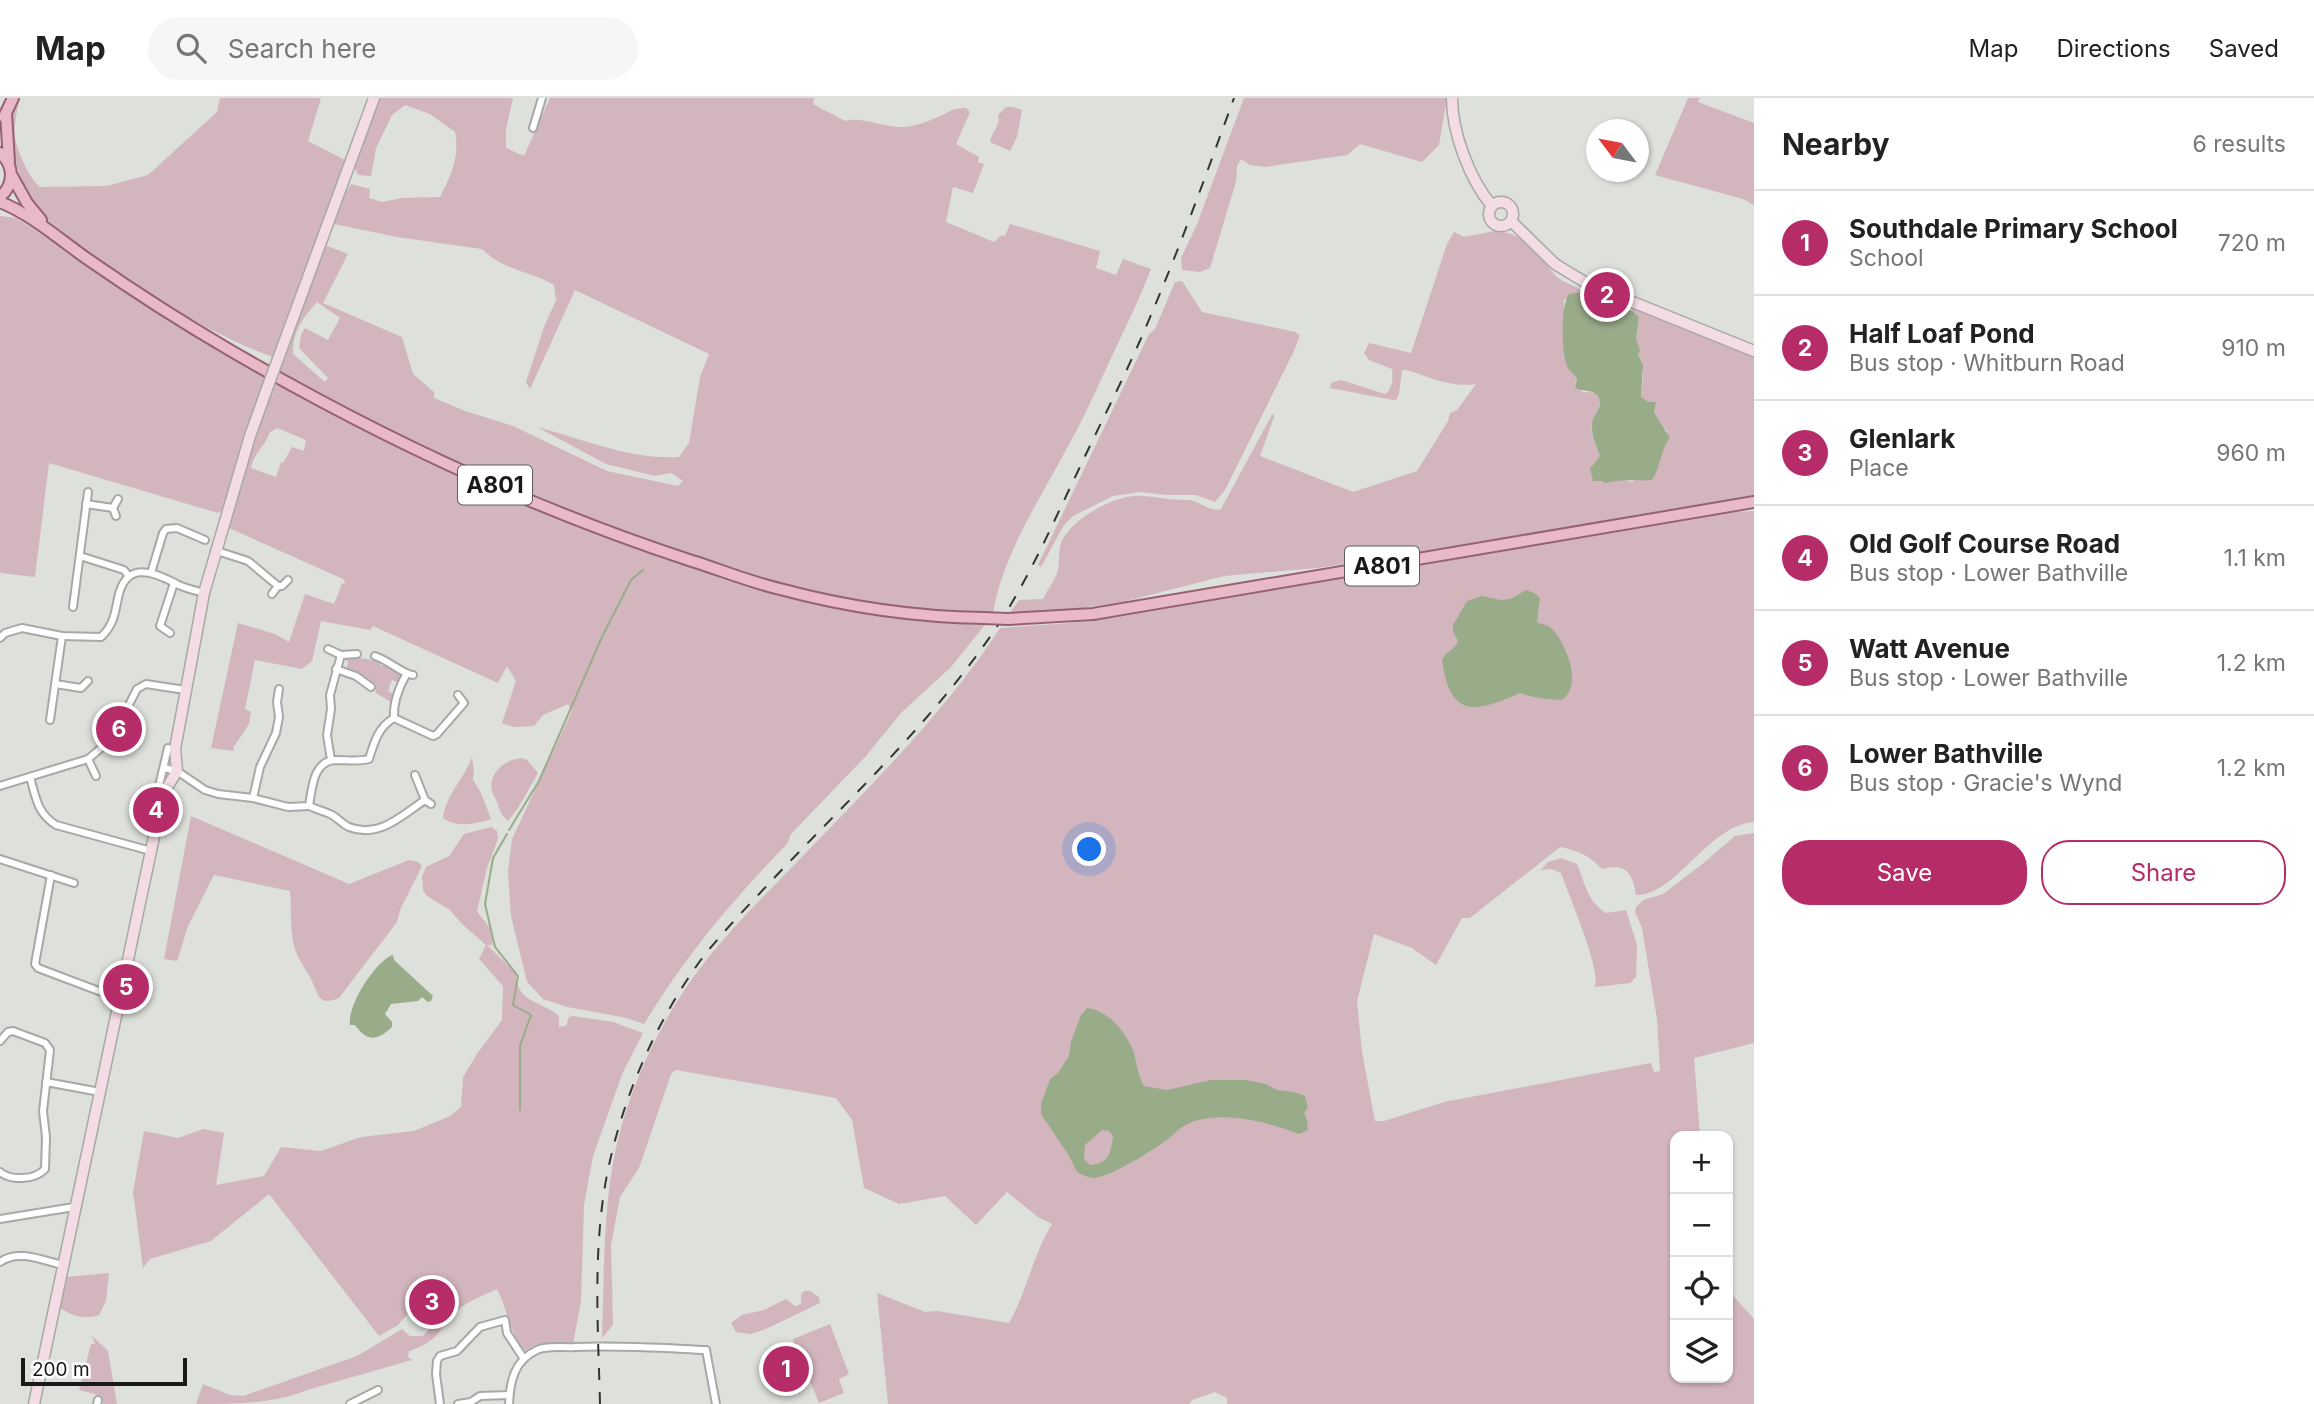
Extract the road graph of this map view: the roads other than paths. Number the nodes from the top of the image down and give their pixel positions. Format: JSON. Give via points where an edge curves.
{"nodes":[{"id":1,"x":13,"y":98,"type":"edge"},
{"id":2,"x":374,"y":98,"type":"edge"},
{"id":3,"x":542,"y":98,"type":"edge"},
{"id":4,"x":1452,"y":98,"type":"edge"},
{"id":5,"x":6,"y":113,"type":"junction"},
{"id":6,"x":0,"y":126,"type":"edge"},
{"id":7,"x":533,"y":128,"type":"dead end"},
{"id":8,"x":0,"y":153,"type":"edge"},
{"id":9,"x":9,"y":163,"type":"junction"},
{"id":10,"x":12,"y":176,"type":"junction"},
{"id":11,"x":0,"y":200,"type":"edge"},
{"id":12,"x":1492,"y":206,"type":"junction"},
{"id":13,"x":1511,"y":222,"type":"junction"},
{"id":14,"x":52,"y":233,"type":"junction"},
{"id":15,"x":1754,"y":351,"type":"edge"},
{"id":16,"x":88,"y":492,"type":"dead end"},
{"id":17,"x":118,"y":499,"type":"dead end"},
{"id":18,"x":1754,"y":502,"type":"edge"},
{"id":19,"x":86,"y":504,"type":"junction"},
{"id":20,"x":113,"y":508,"type":"junction"},
{"id":21,"x":116,"y":516,"type":"dead end"},
{"id":22,"x":205,"y":540,"type":"dead end"},
{"id":23,"x":217,"y":551,"type":"junction"},
{"id":24,"x":80,"y":556,"type":"junction"},
{"id":25,"x":151,"y":573,"type":"junction"},
{"id":26,"x":128,"y":575,"type":"junction"},
{"id":27,"x":288,"y":580,"type":"dead end"},
{"id":28,"x":174,"y":583,"type":"junction"},
{"id":29,"x":278,"y":586,"type":"junction"},
{"id":30,"x":204,"y":593,"type":"junction"},
{"id":31,"x":272,"y":594,"type":"dead end"},
{"id":32,"x":74,"y":607,"type":"dead end"},
{"id":33,"x":0,"y":625,"type":"edge"},
{"id":34,"x":160,"y":626,"type":"junction"},
{"id":35,"x":152,"y":629,"type":"dead end"},
{"id":36,"x":170,"y":634,"type":"dead end"},
{"id":37,"x":2,"y":635,"type":"edge"},
{"id":38,"x":62,"y":636,"type":"junction"},
{"id":39,"x":328,"y":649,"type":"dead end"},
{"id":40,"x":341,"y":654,"type":"junction"},
{"id":41,"x":357,"y":654,"type":"dead end"},
{"id":42,"x":375,"y":656,"type":"dead end"},
{"id":43,"x":337,"y":668,"type":"junction"},
{"id":44,"x":88,"y":681,"type":"dead end"},
{"id":45,"x":55,"y":684,"type":"junction"},
{"id":46,"x":371,"y":687,"type":"dead end"},
{"id":47,"x":81,"y":688,"type":"junction"},
{"id":48,"x":279,"y":689,"type":"dead end"},
{"id":49,"x":185,"y":690,"type":"junction"},
{"id":50,"x":458,"y":695,"type":"dead end"},
{"id":51,"x":83,"y":697,"type":"dead end"},
{"id":52,"x":40,"y":708,"type":"dead end"},
{"id":53,"x":51,"y":710,"type":"junction"},
{"id":54,"x":394,"y":718,"type":"junction"},
{"id":55,"x":50,"y":720,"type":"dead end"},
{"id":56,"x":168,"y":748,"type":"dead end"},
{"id":57,"x":88,"y":759,"type":"junction"},
{"id":58,"x":331,"y":760,"type":"junction"},
{"id":59,"x":164,"y":768,"type":"junction"},
{"id":60,"x":177,"y":771,"type":"junction"},
{"id":61,"x":415,"y":775,"type":"dead end"},
{"id":62,"x":96,"y":776,"type":"dead end"},
{"id":63,"x":30,"y":778,"type":"junction"},
{"id":64,"x":0,"y":786,"type":"edge"},
{"id":65,"x":158,"y":790,"type":"dead end"},
{"id":66,"x":253,"y":798,"type":"junction"},
{"id":67,"x":309,"y":806,"type":"junction"},
{"id":68,"x":151,"y":851,"type":"junction"},
{"id":69,"x":0,"y":859,"type":"edge"},
{"id":70,"x":51,"y":876,"type":"junction"},
{"id":71,"x":74,"y":883,"type":"dead end"},
{"id":72,"x":120,"y":999,"type":"junction"},
{"id":73,"x":0,"y":1041,"type":"edge"},
{"id":74,"x":46,"y":1082,"type":"junction"},
{"id":75,"x":100,"y":1092,"type":"junction"},
{"id":76,"x":0,"y":1172,"type":"edge"},
{"id":77,"x":74,"y":1207,"type":"junction"},
{"id":78,"x":0,"y":1219,"type":"edge"},
{"id":79,"x":0,"y":1262,"type":"edge"},
{"id":80,"x":62,"y":1265,"type":"junction"},
{"id":81,"x":712,"y":1344,"type":"dead end"},
{"id":82,"x":706,"y":1350,"type":"junction"},
{"id":83,"x":524,"y":1359,"type":"junction"},
{"id":84,"x":378,"y":1390,"type":"dead end"},
{"id":85,"x":509,"y":1395,"type":"junction"},
{"id":86,"x":34,"y":1404,"type":"edge"},
{"id":87,"x":350,"y":1404,"type":"edge"},
{"id":88,"x":440,"y":1404,"type":"edge"},
{"id":89,"x":458,"y":1404,"type":"edge"},
{"id":90,"x":509,"y":1404,"type":"edge"},
{"id":91,"x":716,"y":1404,"type":"edge"}],
"edges":[{"from":1,"to":5,"type":"main road"},
{"from":2,"to":23,"type":"main road","bridge":true,"via":[[250,436]]},
{"from":3,"to":7,"type":"street"},
{"from":4,"to":12,"type":"main road","via":[[1466,159]]},
{"from":5,"to":6,"type":"main road"},
{"from":5,"to":9,"type":"main road"},
{"from":8,"to":9,"type":"main road"},
{"from":9,"to":10,"type":"main road"},
{"from":10,"to":11,"type":"main road"},
{"from":10,"to":14,"type":"main road","number":"A801"},
{"from":11,"to":14,"type":"main road","number":"A801"},
{"from":12,"to":13,"type":"main road","via":[[1501,202],[1510,206]]},
{"from":12,"to":13,"type":"main road","via":[[1492,223]]},
{"from":13,"to":15,"type":"main road","via":[[1555,264],[1588,285]]},
{"from":14,"to":18,"type":"main road","number":"A801","bridge":true,"via":[[180,320],[339,411],[482,480],[655,549],[779,589],[888,612],[1008,619],[1093,614]]},
{"from":16,"to":19,"type":"street"},
{"from":17,"to":20,"type":"street"},
{"from":19,"to":20,"type":"street"},
{"from":19,"to":24,"type":"street"},
{"from":20,"to":21,"type":"street"},
{"from":22,"to":25,"type":"street","via":[[177,528],[166,529]]},
{"from":23,"to":29,"type":"street","via":[[248,561]]},
{"from":23,"to":30,"type":"main road"},
{"from":24,"to":26,"type":"street"},
{"from":24,"to":32,"type":"street"},
{"from":25,"to":26,"type":"street"},
{"from":25,"to":28,"type":"street"},
{"from":26,"to":38,"type":"street","via":[[113,622],[101,637]]},
{"from":27,"to":29,"type":"street"},
{"from":28,"to":30,"type":"street"},
{"from":28,"to":34,"type":"street"},
{"from":29,"to":31,"type":"street"},
{"from":30,"to":49,"type":"main road"},
{"from":33,"to":37,"type":"street"},
{"from":34,"to":35,"type":"street"},
{"from":34,"to":36,"type":"street"},
{"from":37,"to":38,"type":"street","via":[[22,628]]},
{"from":38,"to":45,"type":"street"},
{"from":39,"to":40,"type":"street"},
{"from":40,"to":41,"type":"street"},
{"from":40,"to":43,"type":"street"},
{"from":42,"to":54,"type":"street","via":[[410,675],[396,696]]},
{"from":43,"to":46,"type":"street"},
{"from":43,"to":58,"type":"street","via":[[327,735]]},
{"from":44,"to":47,"type":"street"},
{"from":45,"to":47,"type":"street"},
{"from":45,"to":53,"type":"street"},
{"from":47,"to":51,"type":"street"},
{"from":48,"to":66,"type":"street","via":[[276,733],[260,767]]},
{"from":49,"to":57,"type":"street","via":[[146,684],[137,689],[107,743]]},
{"from":49,"to":60,"type":"main road","via":[[175,749]]},
{"from":50,"to":54,"type":"street","via":[[468,703],[433,736]]},
{"from":52,"to":53,"type":"street"},
{"from":53,"to":55,"type":"street"},
{"from":54,"to":58,"type":"street","via":[[380,730],[369,759]]},
{"from":56,"to":59,"type":"street"},
{"from":57,"to":62,"type":"street"},
{"from":57,"to":63,"type":"street"},
{"from":58,"to":67,"type":"street","via":[[320,767]]},
{"from":59,"to":60,"type":"street"},
{"from":59,"to":65,"type":"street"},
{"from":60,"to":66,"type":"street","via":[[205,790]]},
{"from":60,"to":68,"type":"main road","via":[[163,794]]},
{"from":61,"to":67,"type":"street","via":[[428,802],[383,827],[362,830],[347,826]]},
{"from":63,"to":64,"type":"street"},
{"from":63,"to":68,"type":"street","via":[[38,806],[56,825]]},
{"from":66,"to":67,"type":"street","via":[[288,807]]},
{"from":68,"to":72,"type":"main road"},
{"from":69,"to":70,"type":"street"},
{"from":70,"to":71,"type":"street"},
{"from":70,"to":72,"type":"street","via":[[35,964]]},
{"from":72,"to":75,"type":"main road"},
{"from":73,"to":74,"type":"street","via":[[13,1031],[48,1044]]},
{"from":74,"to":75,"type":"street"},
{"from":74,"to":76,"type":"street","via":[[43,1173],[8,1179]]},
{"from":75,"to":77,"type":"main road"},
{"from":77,"to":78,"type":"street"},
{"from":77,"to":80,"type":"main road"},
{"from":79,"to":80,"type":"street","via":[[19,1255]]},
{"from":80,"to":86,"type":"main road"},
{"from":81,"to":82,"type":"street"},
{"from":82,"to":83,"type":"street","via":[[544,1348]]},
{"from":82,"to":91,"type":"street"},
{"from":83,"to":85,"type":"street","via":[[509,1384]]},
{"from":83,"to":88,"type":"street","via":[[507,1333],[505,1320],[480,1326],[457,1351],[437,1361]]},
{"from":84,"to":87,"type":"street"},
{"from":85,"to":89,"type":"street","via":[[480,1396]]},
{"from":85,"to":90,"type":"street"}]}
